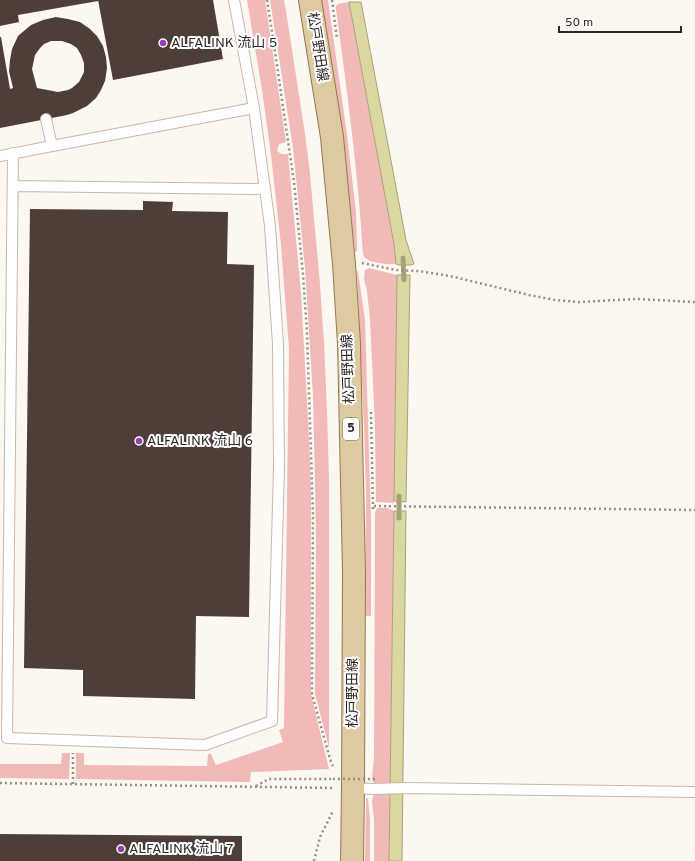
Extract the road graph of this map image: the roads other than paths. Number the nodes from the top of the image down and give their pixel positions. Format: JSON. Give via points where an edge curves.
{"nodes":[{"id":1,"x":234,"y":0,"type":"edge"},
{"id":2,"x":310,"y":0,"type":"edge"},
{"id":3,"x":254,"y":108,"type":"junction"},
{"id":4,"x":46,"y":119,"type":"dead end"},
{"id":5,"x":52,"y":146,"type":"junction"},
{"id":6,"x":13,"y":153,"type":"junction"},
{"id":7,"x":0,"y":156,"type":"edge"},
{"id":8,"x":12,"y":186,"type":"junction"},
{"id":9,"x":265,"y":189,"type":"junction"},
{"id":10,"x":344,"y":788,"type":"junction"},
{"id":11,"x":695,"y":792,"type":"edge"},
{"id":12,"x":352,"y":861,"type":"edge"}],
"edges":[{"from":1,"to":3,"type":"lane"},
{"from":2,"to":10,"type":"main road","name":"松戸野田線","number":"5","via":[[332,138],[349,344],[354,572]]},
{"from":3,"to":5,"type":"lane"},
{"from":3,"to":9,"type":"lane"},
{"from":4,"to":5,"type":"lane"},
{"from":5,"to":6,"type":"lane"},
{"from":6,"to":7,"type":"lane"},
{"from":6,"to":8,"type":"lane"},
{"from":8,"to":9,"type":"lane"},
{"from":8,"to":9,"type":"lane","via":[[7,738],[205,745],[272,721],[279,468],[278,344]]},
{"from":10,"to":11,"type":"lane"},
{"from":10,"to":12,"type":"main road","name":"松戸野田線","number":"5"}]}
